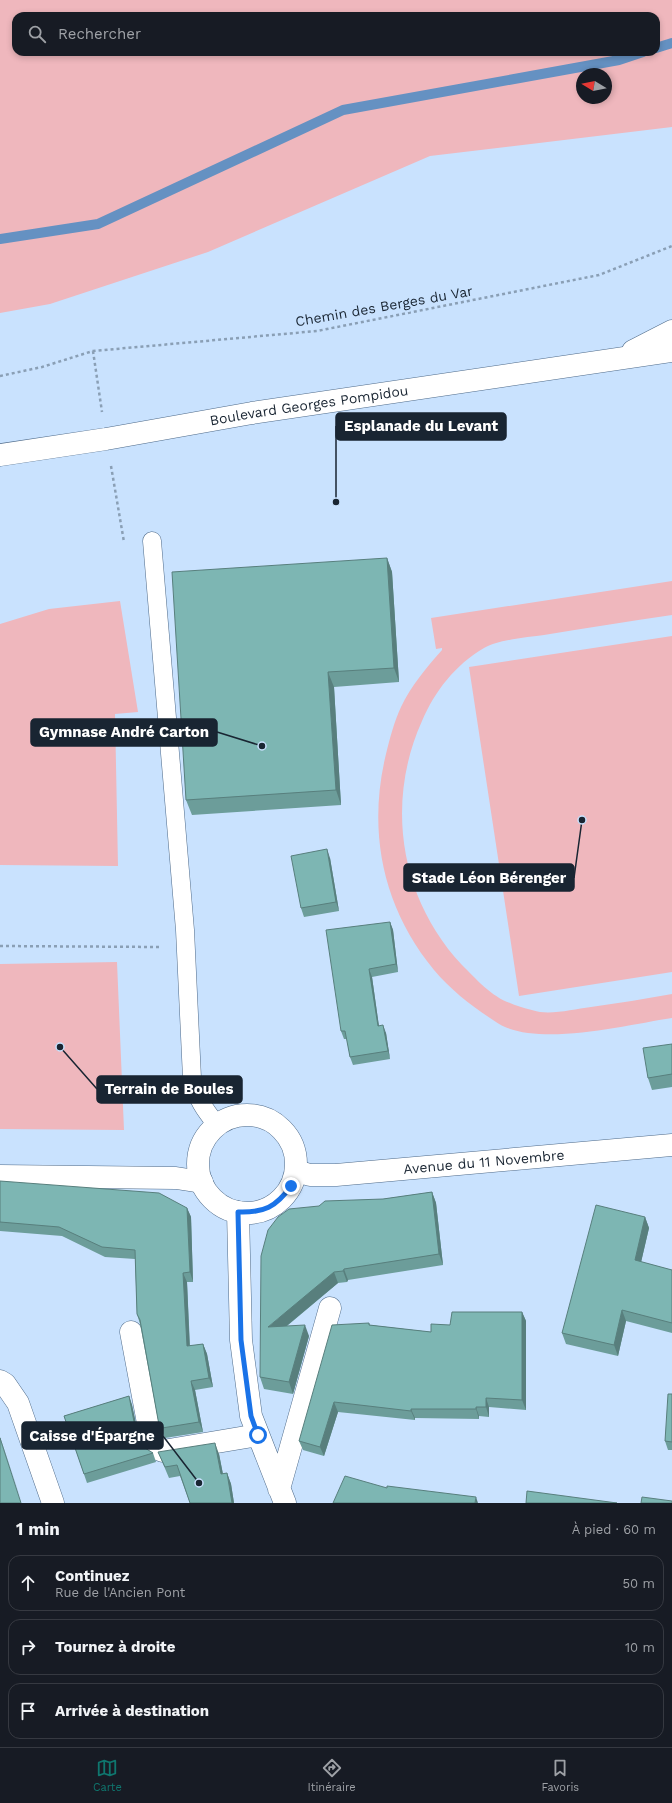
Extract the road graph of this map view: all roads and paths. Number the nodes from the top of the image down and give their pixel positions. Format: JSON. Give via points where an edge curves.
{"nodes":[{"id":1,"x":672,"y":246,"type":"edge"},
{"id":2,"x":672,"y":331,"type":"edge"},
{"id":3,"x":93,"y":351,"type":"junction"},
{"id":4,"x":672,"y":351,"type":"edge"},
{"id":5,"x":618,"y":359,"type":"junction"},
{"id":6,"x":0,"y":376,"type":"edge"},
{"id":7,"x":106,"y":439,"type":"junction"},
{"id":8,"x":0,"y":455,"type":"edge"},
{"id":9,"x":152,"y":541,"type":"dead end"},
{"id":10,"x":125,"y":546,"type":"dead end"},
{"id":11,"x":0,"y":946,"type":"edge"},
{"id":12,"x":187,"y":948,"type":"junction"},
{"id":13,"x":216,"y":1125,"type":"junction"},
{"id":14,"x":672,"y":1145,"type":"edge"},
{"id":15,"x":296,"y":1172,"type":"junction"},
{"id":16,"x":0,"y":1176,"type":"edge"},
{"id":17,"x":202,"y":1182,"type":"junction"},
{"id":18,"x":238,"y":1212,"type":"junction"},
{"id":19,"x":330,"y":1308,"type":"dead end"},
{"id":20,"x":131,"y":1332,"type":"dead end"},
{"id":21,"x":0,"y":1381,"type":"edge"},
{"id":22,"x":258,"y":1435,"type":"junction"},
{"id":23,"x":282,"y":1496,"type":"edge"},
{"id":24,"x":53,"y":1503,"type":"edge"}],
"edges":[{"from":1,"to":3,"type":"path","name":"Chemin des Berges du Var","via":[[599,275],[317,331]]},
{"from":2,"to":5,"type":"street","name":"Boulevard Georges Pompidou"},
{"from":3,"to":6,"type":"path","name":"Chemin des Berges du Var","via":[[42,367]]},
{"from":3,"to":7,"type":"path"},
{"from":4,"to":5,"type":"street","name":"Boulevard Georges Pompidou"},
{"from":5,"to":7,"type":"street","name":"Boulevard Georges Pompidou","via":[[252,413]]},
{"from":7,"to":8,"type":"street","name":"Boulevard Georges Pompidou"},
{"from":7,"to":10,"type":"path"},
{"from":9,"to":12,"type":"lane"},
{"from":11,"to":12,"type":"path"},
{"from":12,"to":13,"type":"lane","via":[[192,1078],[202,1106]]},
{"from":13,"to":15,"type":"street","via":[[229,1118],[244,1115],[272,1121],[284,1130],[292,1142]]},
{"from":13,"to":17,"type":"street","via":[[203,1143],[199,1156],[198,1169]]},
{"from":14,"to":15,"type":"street","name":"Avenue du 11 Novembre","via":[[336,1175]]},
{"from":15,"to":18,"type":"street","via":[[291,1186],[282,1199],[269,1208],[254,1212]]},
{"from":16,"to":17,"type":"street","via":[[176,1178]]},
{"from":17,"to":18,"type":"street","via":[[216,1202]]},
{"from":18,"to":22,"type":"street","via":[[241,1340],[251,1416]]},
{"from":19,"to":23,"type":"street"},
{"from":20,"to":22,"type":"street","via":[[151,1439],[158,1449],[163,1451]]},
{"from":21,"to":24,"type":"street","via":[[18,1403]]},
{"from":22,"to":23,"type":"street"}]}
